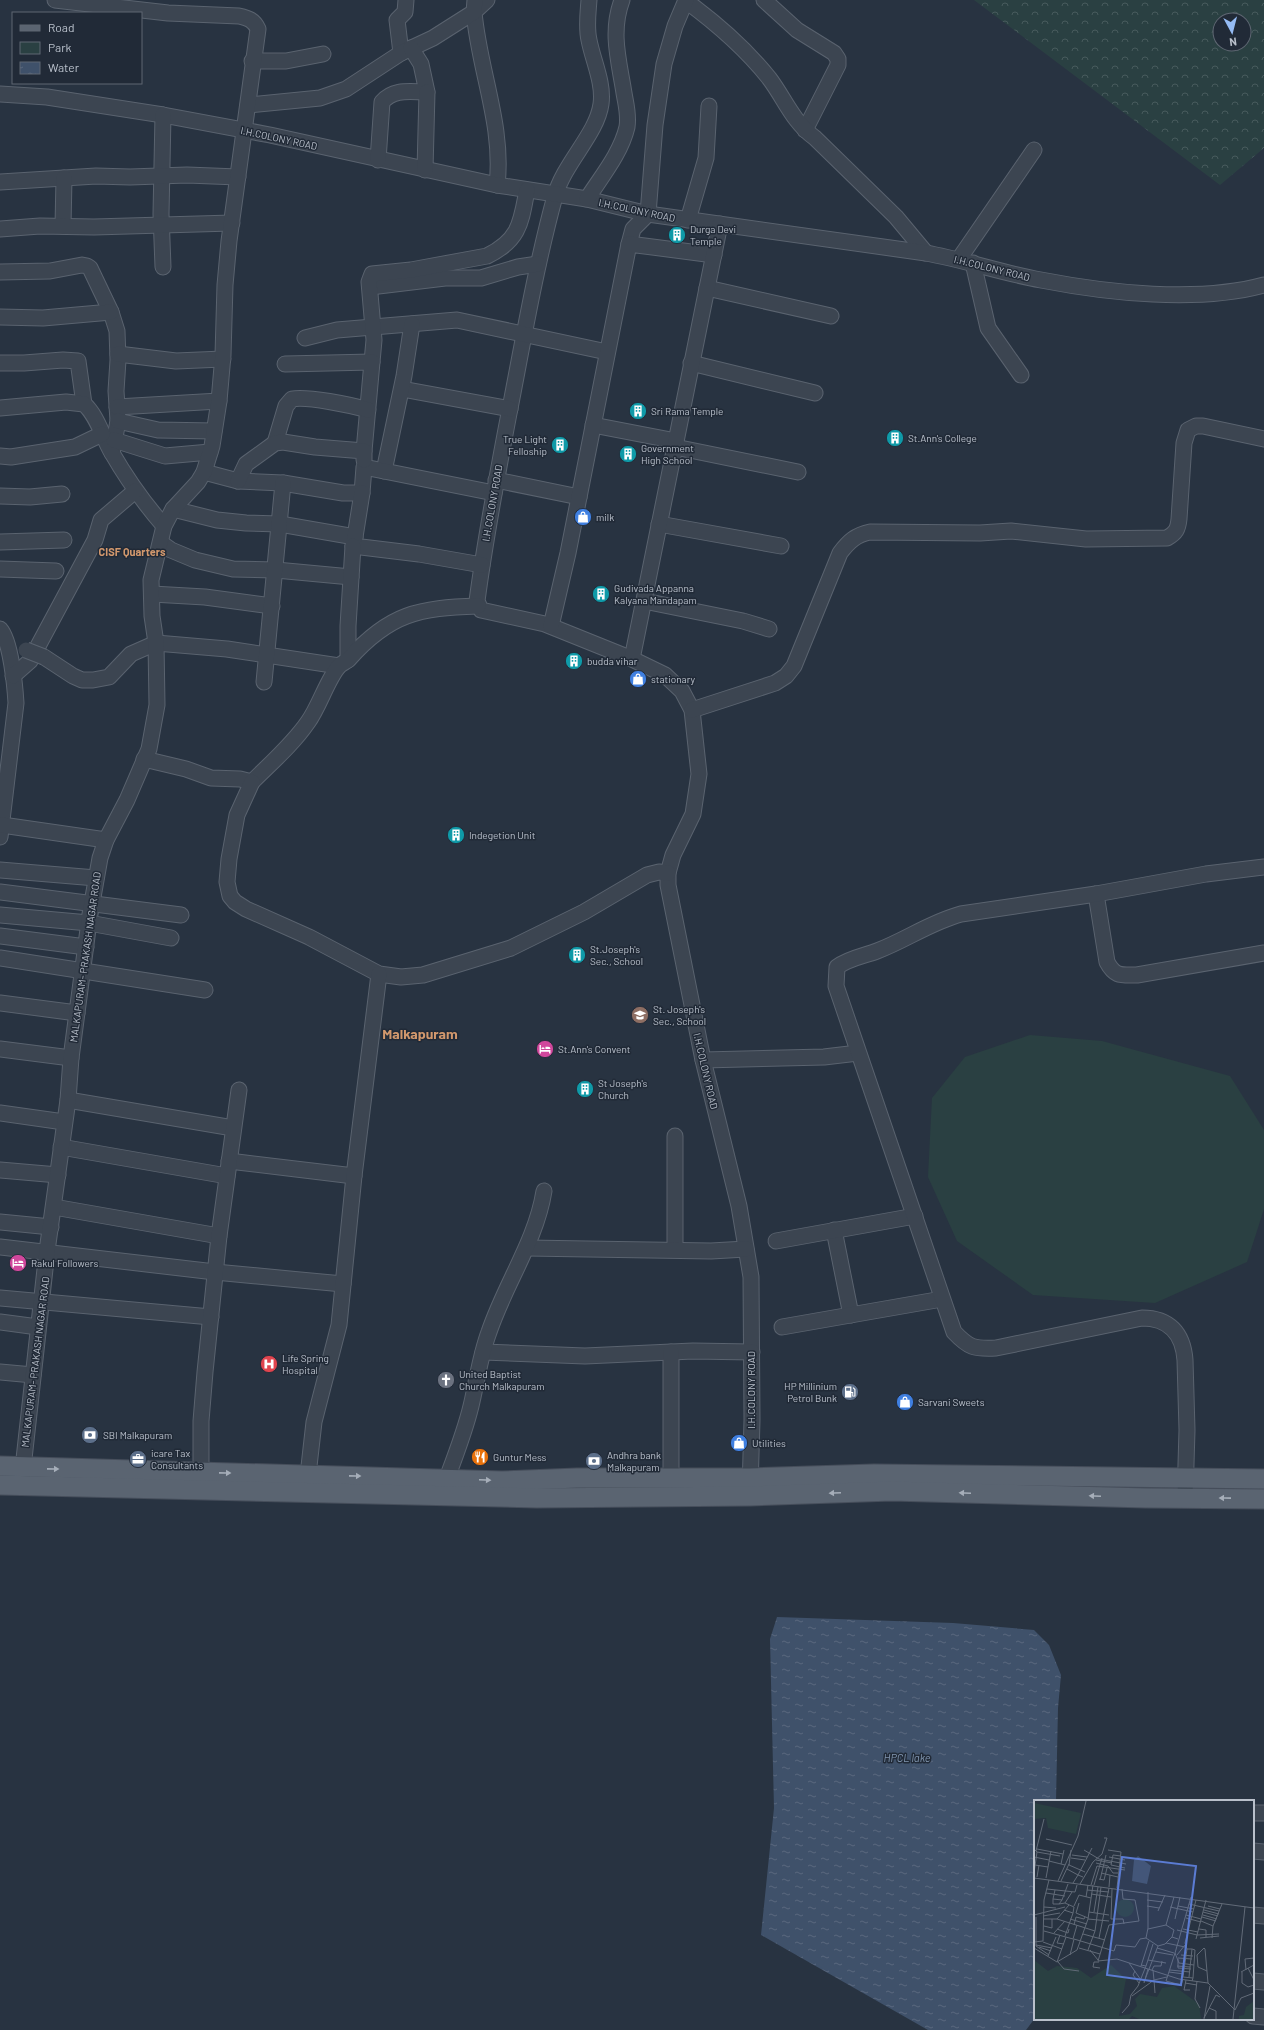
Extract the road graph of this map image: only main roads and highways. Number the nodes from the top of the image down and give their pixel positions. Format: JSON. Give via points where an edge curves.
{"nodes":[{"id":1,"x":0,"y":1466,"type":"edge"},
{"id":2,"x":22,"y":1477,"type":"junction"},
{"id":3,"x":1264,"y":1479,"type":"edge"},
{"id":4,"x":0,"y":1485,"type":"edge"},
{"id":5,"x":750,"y":1487,"type":"junction"},
{"id":6,"x":1264,"y":1499,"type":"edge"}],
"edges":[{"from":1,"to":2,"type":"main road"},
{"from":2,"to":4,"type":"main road"},
{"from":2,"to":5,"type":"main road","one_way":true,"via":[[201,1472],[502,1481],[671,1478]]},
{"from":2,"to":5,"type":"main road","via":[[446,1496],[598,1498]]},
{"from":3,"to":5,"type":"main road","via":[[874,1474]]},
{"from":6,"to":5,"type":"main road","one_way":true}]}
